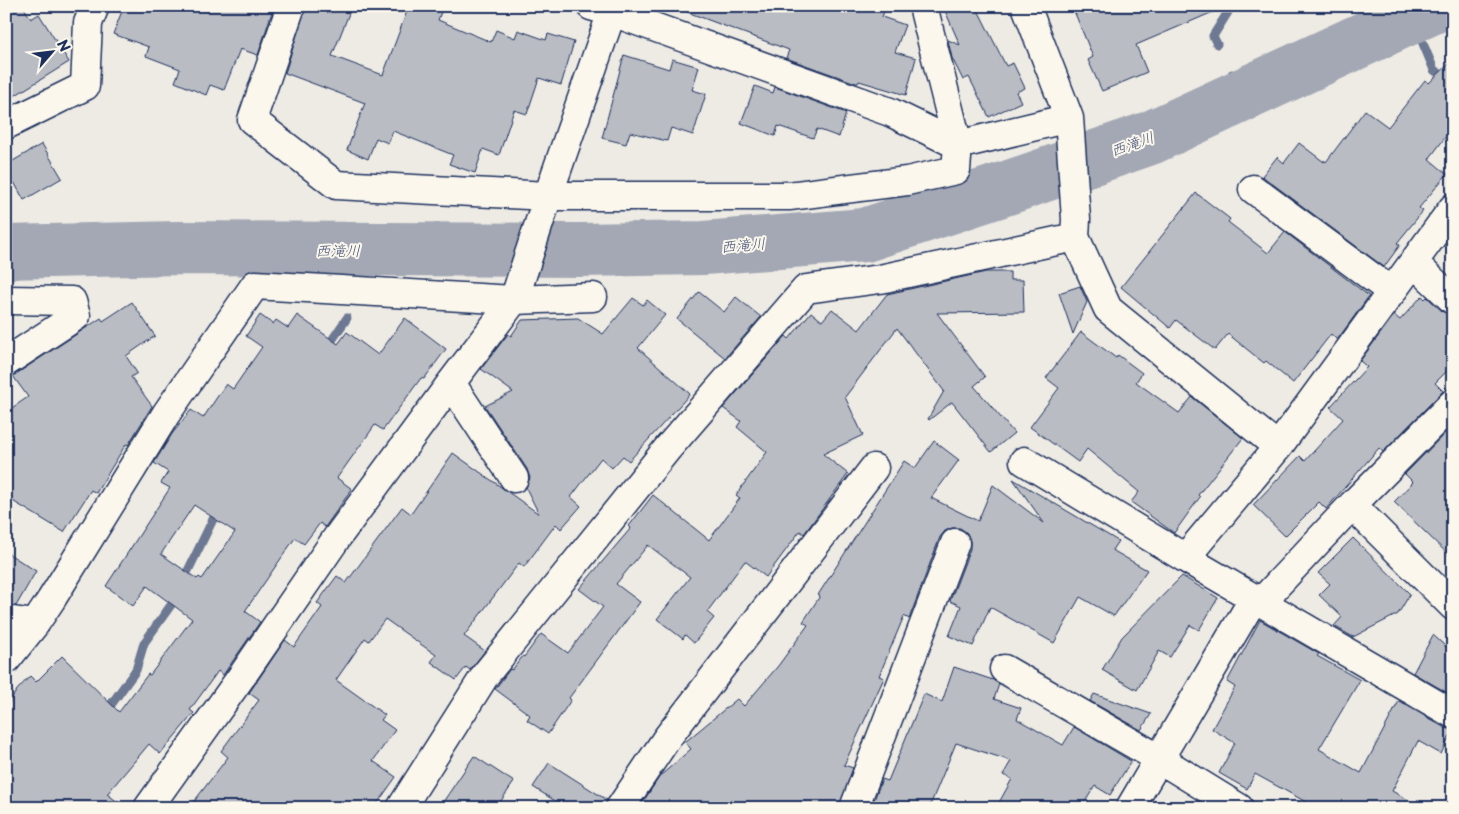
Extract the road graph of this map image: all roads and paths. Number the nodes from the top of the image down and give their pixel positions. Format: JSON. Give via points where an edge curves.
{"nodes":[{"id":1,"x":95,"y":6,"type":"edge"},
{"id":2,"x":291,"y":6,"type":"edge"},
{"id":3,"x":923,"y":6,"type":"edge"},
{"id":4,"x":1026,"y":6,"type":"edge"},
{"id":5,"x":606,"y":8,"type":"edge"},
{"id":6,"x":6,"y":125,"type":"edge"},
{"id":7,"x":1070,"y":126,"type":"junction"},
{"id":8,"x":958,"y":145,"type":"junction"},
{"id":9,"x":1253,"y":189,"type":"dead end"},
{"id":10,"x":544,"y":207,"type":"junction"},
{"id":11,"x":1453,"y":208,"type":"edge"},
{"id":12,"x":1075,"y":237,"type":"junction"},
{"id":13,"x":1414,"y":263,"type":"junction"},
{"id":14,"x":1392,"y":292,"type":"junction"},
{"id":15,"x":593,"y":297,"type":"dead end"},
{"id":16,"x":6,"y":300,"type":"edge"},
{"id":17,"x":514,"y":300,"type":"junction"},
{"id":18,"x":1453,"y":300,"type":"edge"},
{"id":19,"x":6,"y":362,"type":"edge"},
{"id":20,"x":451,"y":383,"type":"junction"},
{"id":21,"x":1453,"y":402,"type":"edge"},
{"id":22,"x":1278,"y":447,"type":"junction"},
{"id":23,"x":1024,"y":461,"type":"dead end"},
{"id":24,"x":874,"y":468,"type":"dead end"},
{"id":25,"x":514,"y":478,"type":"dead end"},
{"id":26,"x":1352,"y":505,"type":"junction"},
{"id":27,"x":955,"y":543,"type":"dead end"},
{"id":28,"x":1185,"y":558,"type":"junction"},
{"id":29,"x":1258,"y":600,"type":"junction"},
{"id":30,"x":1453,"y":606,"type":"edge"},
{"id":31,"x":6,"y":620,"type":"edge"},
{"id":32,"x":35,"y":624,"type":"junction"},
{"id":33,"x":6,"y":660,"type":"edge"},
{"id":34,"x":1004,"y":669,"type":"dead end"},
{"id":35,"x":1453,"y":714,"type":"edge"},
{"id":36,"x":1158,"y":758,"type":"junction"},
{"id":37,"x":148,"y":808,"type":"edge"},
{"id":38,"x":401,"y":808,"type":"edge"},
{"id":39,"x":620,"y":808,"type":"edge"},
{"id":40,"x":854,"y":808,"type":"edge"},
{"id":41,"x":1130,"y":808,"type":"edge"},
{"id":42,"x":1239,"y":808,"type":"edge"}],
"edges":[{"from":1,"to":6,"type":"street","via":[[88,23],[85,86]]},
{"from":2,"to":10,"type":"street","via":[[252,120],[336,185]]},
{"from":3,"to":8,"type":"street"},
{"from":4,"to":7,"type":"street"},
{"from":5,"to":8,"type":"street","via":[[890,112]]},
{"from":5,"to":10,"type":"street"},
{"from":7,"to":8,"type":"street"},
{"from":7,"to":12,"type":"street"},
{"from":8,"to":10,"type":"street","via":[[956,170],[907,181],[789,196]]},
{"from":9,"to":14,"type":"street"},
{"from":10,"to":17,"type":"street"},
{"from":11,"to":13,"type":"street"},
{"from":12,"to":22,"type":"street","via":[[1108,309]]},
{"from":12,"to":38,"type":"street","via":[[880,279],[806,289],[668,448],[486,674]]},
{"from":13,"to":14,"type":"street"},
{"from":13,"to":18,"type":"street"},
{"from":14,"to":22,"type":"street"},
{"from":15,"to":17,"type":"street"},
{"from":16,"to":19,"type":"street","via":[[72,301],[76,316]]},
{"from":17,"to":20,"type":"street"},
{"from":17,"to":32,"type":"street","via":[[255,286],[166,414]]},
{"from":20,"to":25,"type":"street"},
{"from":20,"to":37,"type":"street","via":[[338,536]]},
{"from":21,"to":26,"type":"street"},
{"from":22,"to":28,"type":"street"},
{"from":23,"to":28,"type":"street"},
{"from":24,"to":39,"type":"street","via":[[666,738]]},
{"from":26,"to":29,"type":"street"},
{"from":26,"to":30,"type":"street"},
{"from":27,"to":40,"type":"street"},
{"from":28,"to":29,"type":"street"},
{"from":29,"to":35,"type":"street"},
{"from":29,"to":36,"type":"street"},
{"from":31,"to":32,"type":"street"},
{"from":32,"to":33,"type":"street"},
{"from":34,"to":36,"type":"street"},
{"from":36,"to":41,"type":"street"},
{"from":36,"to":42,"type":"street"}]}
